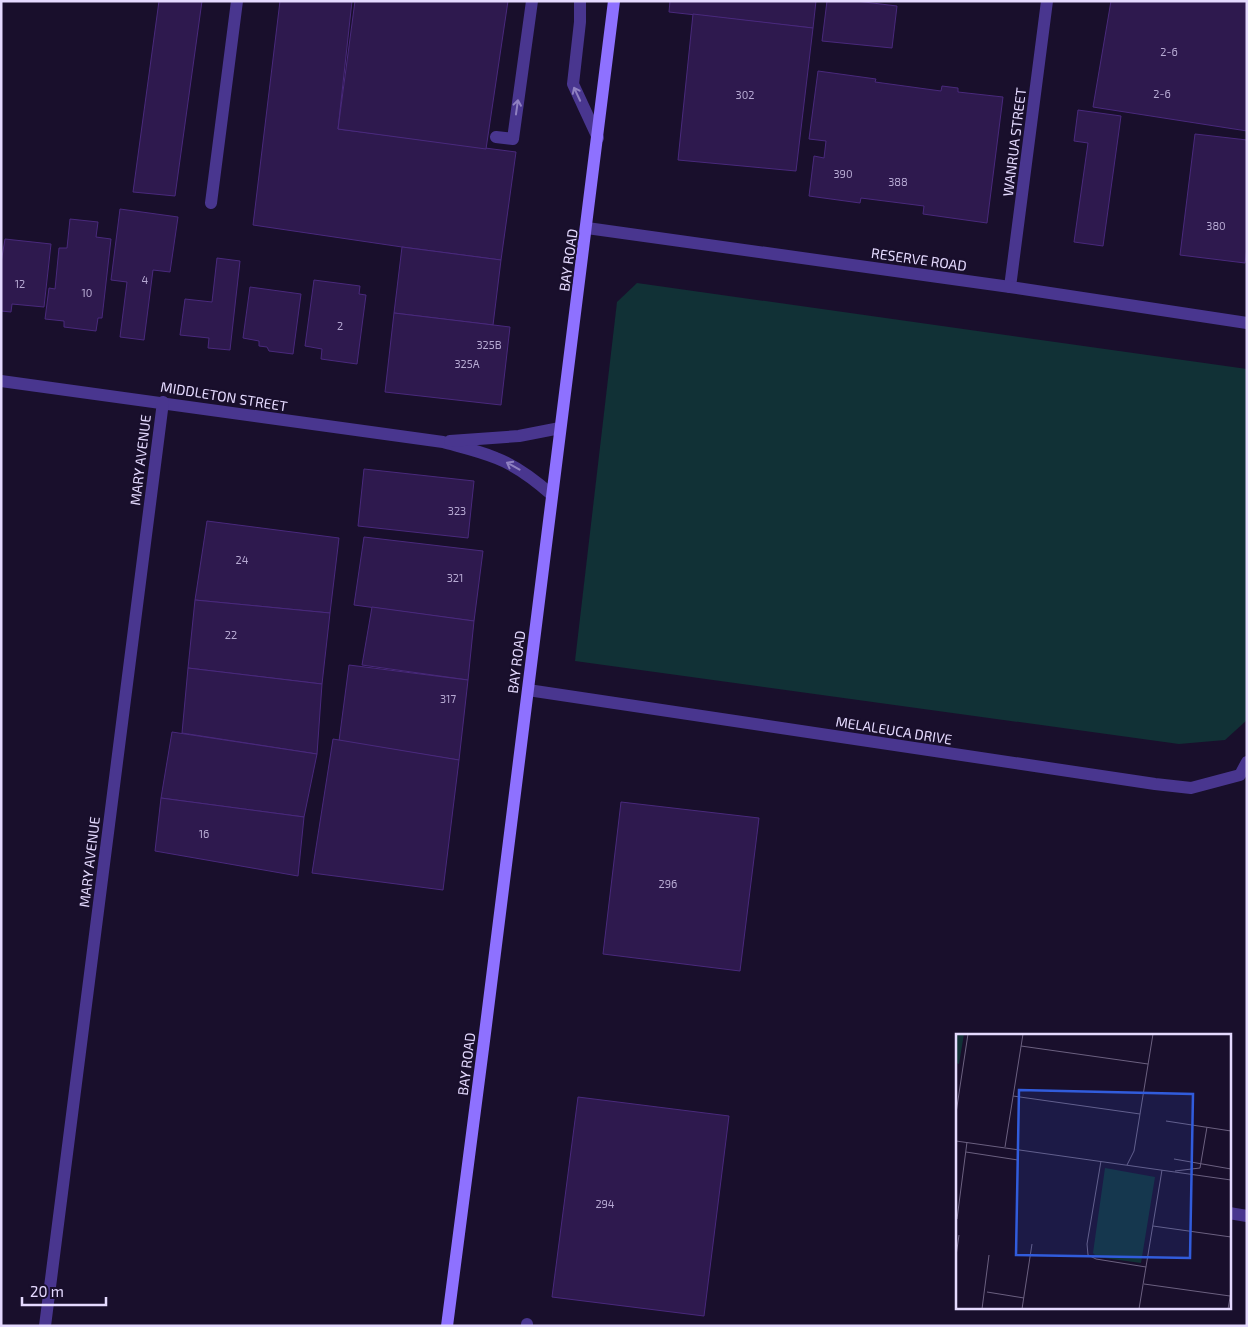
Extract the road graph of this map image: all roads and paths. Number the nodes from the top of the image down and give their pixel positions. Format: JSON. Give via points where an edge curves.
{"nodes":[{"id":1,"x":237,"y":1,"type":"edge"},
{"id":2,"x":532,"y":1,"type":"edge"},
{"id":3,"x":580,"y":1,"type":"edge"},
{"id":4,"x":614,"y":1,"type":"edge"},
{"id":5,"x":1047,"y":1,"type":"edge"},
{"id":6,"x":496,"y":137,"type":"dead end"},
{"id":7,"x":598,"y":138,"type":"junction"},
{"id":8,"x":211,"y":203,"type":"dead end"},
{"id":9,"x":587,"y":228,"type":"junction"},
{"id":10,"x":1010,"y":287,"type":"junction"},
{"id":11,"x":1247,"y":323,"type":"edge"},
{"id":12,"x":1,"y":381,"type":"edge"},
{"id":13,"x":163,"y":402,"type":"junction"},
{"id":14,"x":560,"y":428,"type":"junction"},
{"id":15,"x":443,"y":442,"type":"junction"},
{"id":16,"x":552,"y":495,"type":"junction"},
{"id":17,"x":528,"y":690,"type":"junction"},
{"id":18,"x":1247,"y":762,"type":"edge"},
{"id":19,"x":1230,"y":1213,"type":"edge"},
{"id":20,"x":1247,"y":1216,"type":"edge"},
{"id":21,"x":45,"y":1326,"type":"edge"},
{"id":22,"x":447,"y":1326,"type":"edge"}],
"edges":[{"from":1,"to":8,"type":"street"},
{"from":6,"to":2,"type":"street","one_way":true,"via":[[513,139]]},
{"from":7,"to":3,"type":"street","one_way":true,"via":[[572,84]]},
{"from":4,"to":7,"type":"main road","name":"BAY ROAD"},
{"from":5,"to":10,"type":"street","name":"WANRUA STREET"},
{"from":7,"to":9,"type":"main road","name":"BAY ROAD"},
{"from":9,"to":10,"type":"street","name":"RESERVE ROAD"},
{"from":9,"to":14,"type":"main road","name":"BAY ROAD"},
{"from":10,"to":11,"type":"street","name":"RESERVE ROAD"},
{"from":12,"to":13,"type":"street","name":"MIDDLETON STREET"},
{"from":13,"to":15,"type":"street","name":"MIDDLETON STREET"},
{"from":13,"to":21,"type":"street","name":"MARY AVENUE"},
{"from":14,"to":15,"type":"street","name":"MIDDLETON STREET","via":[[519,436]]},
{"from":14,"to":16,"type":"main road","name":"BAY ROAD"},
{"from":16,"to":15,"type":"street","name":"MIDDLETON STREET","one_way":true,"via":[[512,465]]},
{"from":16,"to":17,"type":"main road","name":"BAY ROAD"},
{"from":17,"to":18,"type":"street","name":"MELALEUCA DRIVE","via":[[1191,788],[1240,775]]},
{"from":17,"to":22,"type":"main road","name":"BAY ROAD"},
{"from":19,"to":20,"type":"street"}]}
